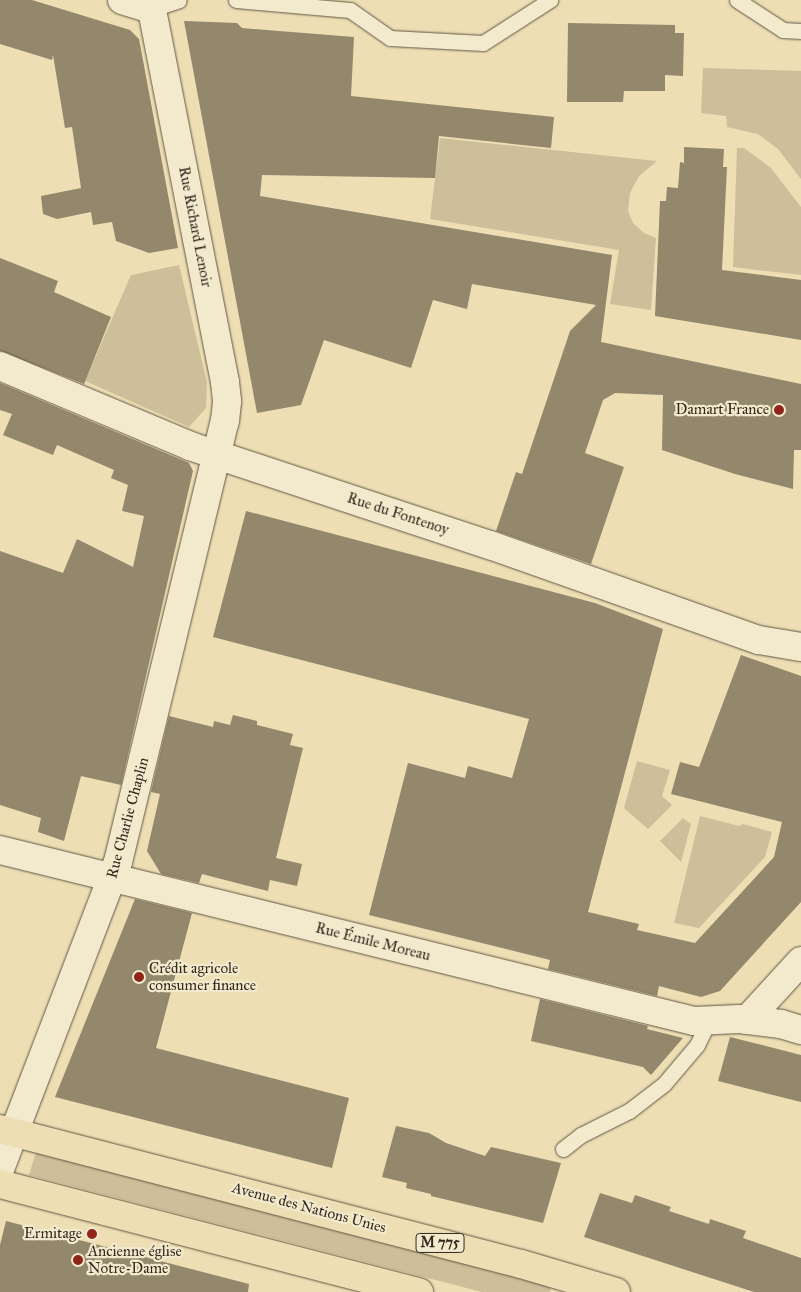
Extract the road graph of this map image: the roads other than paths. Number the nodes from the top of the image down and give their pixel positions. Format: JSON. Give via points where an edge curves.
{"nodes":[{"id":1,"x":122,"y":0,"type":"edge"},
{"id":2,"x":179,"y":0,"type":"edge"},
{"id":3,"x":236,"y":0,"type":"edge"},
{"id":4,"x":550,"y":0,"type":"edge"},
{"id":5,"x":737,"y":0,"type":"edge"},
{"id":6,"x":151,"y":5,"type":"edge"},
{"id":7,"x":801,"y":31,"type":"edge"},
{"id":8,"x":0,"y":366,"type":"edge"},
{"id":9,"x":216,"y":455,"type":"junction"},
{"id":10,"x":801,"y":647,"type":"edge"},
{"id":11,"x":0,"y":850,"type":"edge"},
{"id":12,"x":113,"y":879,"type":"junction"},
{"id":13,"x":801,"y":961,"type":"edge"},
{"id":14,"x":747,"y":1020,"type":"junction"},
{"id":15,"x":708,"y":1022,"type":"junction"},
{"id":16,"x":801,"y":1030,"type":"edge"},
{"id":17,"x":6,"y":1130,"type":"edge"},
{"id":18,"x":563,"y":1150,"type":"dead end"},
{"id":19,"x":0,"y":1169,"type":"edge"},
{"id":20,"x":0,"y":1184,"type":"edge"},
{"id":21,"x":419,"y":1292,"type":"edge"},
{"id":22,"x":616,"y":1292,"type":"edge"}],
"edges":[{"from":1,"to":6,"type":"street"},
{"from":2,"to":6,"type":"lane"},
{"from":3,"to":4,"type":"lane","via":[[350,10],[390,38],[483,43]]},
{"from":5,"to":7,"type":"lane","via":[[783,30]]},
{"from":6,"to":9,"type":"street","name":"Rue Richard Lenoir","via":[[225,382],[225,421]]},
{"from":8,"to":9,"type":"street","name":"Rue du Fontenoy"},
{"from":9,"to":10,"type":"street","name":"Rue du Fontenoy","via":[[490,545],[759,640]]},
{"from":9,"to":12,"type":"street","name":"Rue Charlie Chaplin"},
{"from":11,"to":12,"type":"street","name":"Rue Émile Moreau"},
{"from":12,"to":15,"type":"street","name":"Rue Émile Moreau","via":[[694,1022]]},
{"from":12,"to":17,"type":"street","name":"Rue Charlie Chaplin"},
{"from":13,"to":14,"type":"street"},
{"from":14,"to":15,"type":"street","name":"Rue Émile Moreau"},
{"from":14,"to":16,"type":"street","name":"Rue Émile Moreau"},
{"from":15,"to":18,"type":"lane","via":[[698,1045],[664,1084],[629,1112],[581,1136]]},
{"from":17,"to":19,"type":"street","name":"Rue Charlie Chaplin"},
{"from":17,"to":22,"type":"main road","name":"Avenue des Nations Unies","number":"M 775"},
{"from":20,"to":21,"type":"main road"}]}
